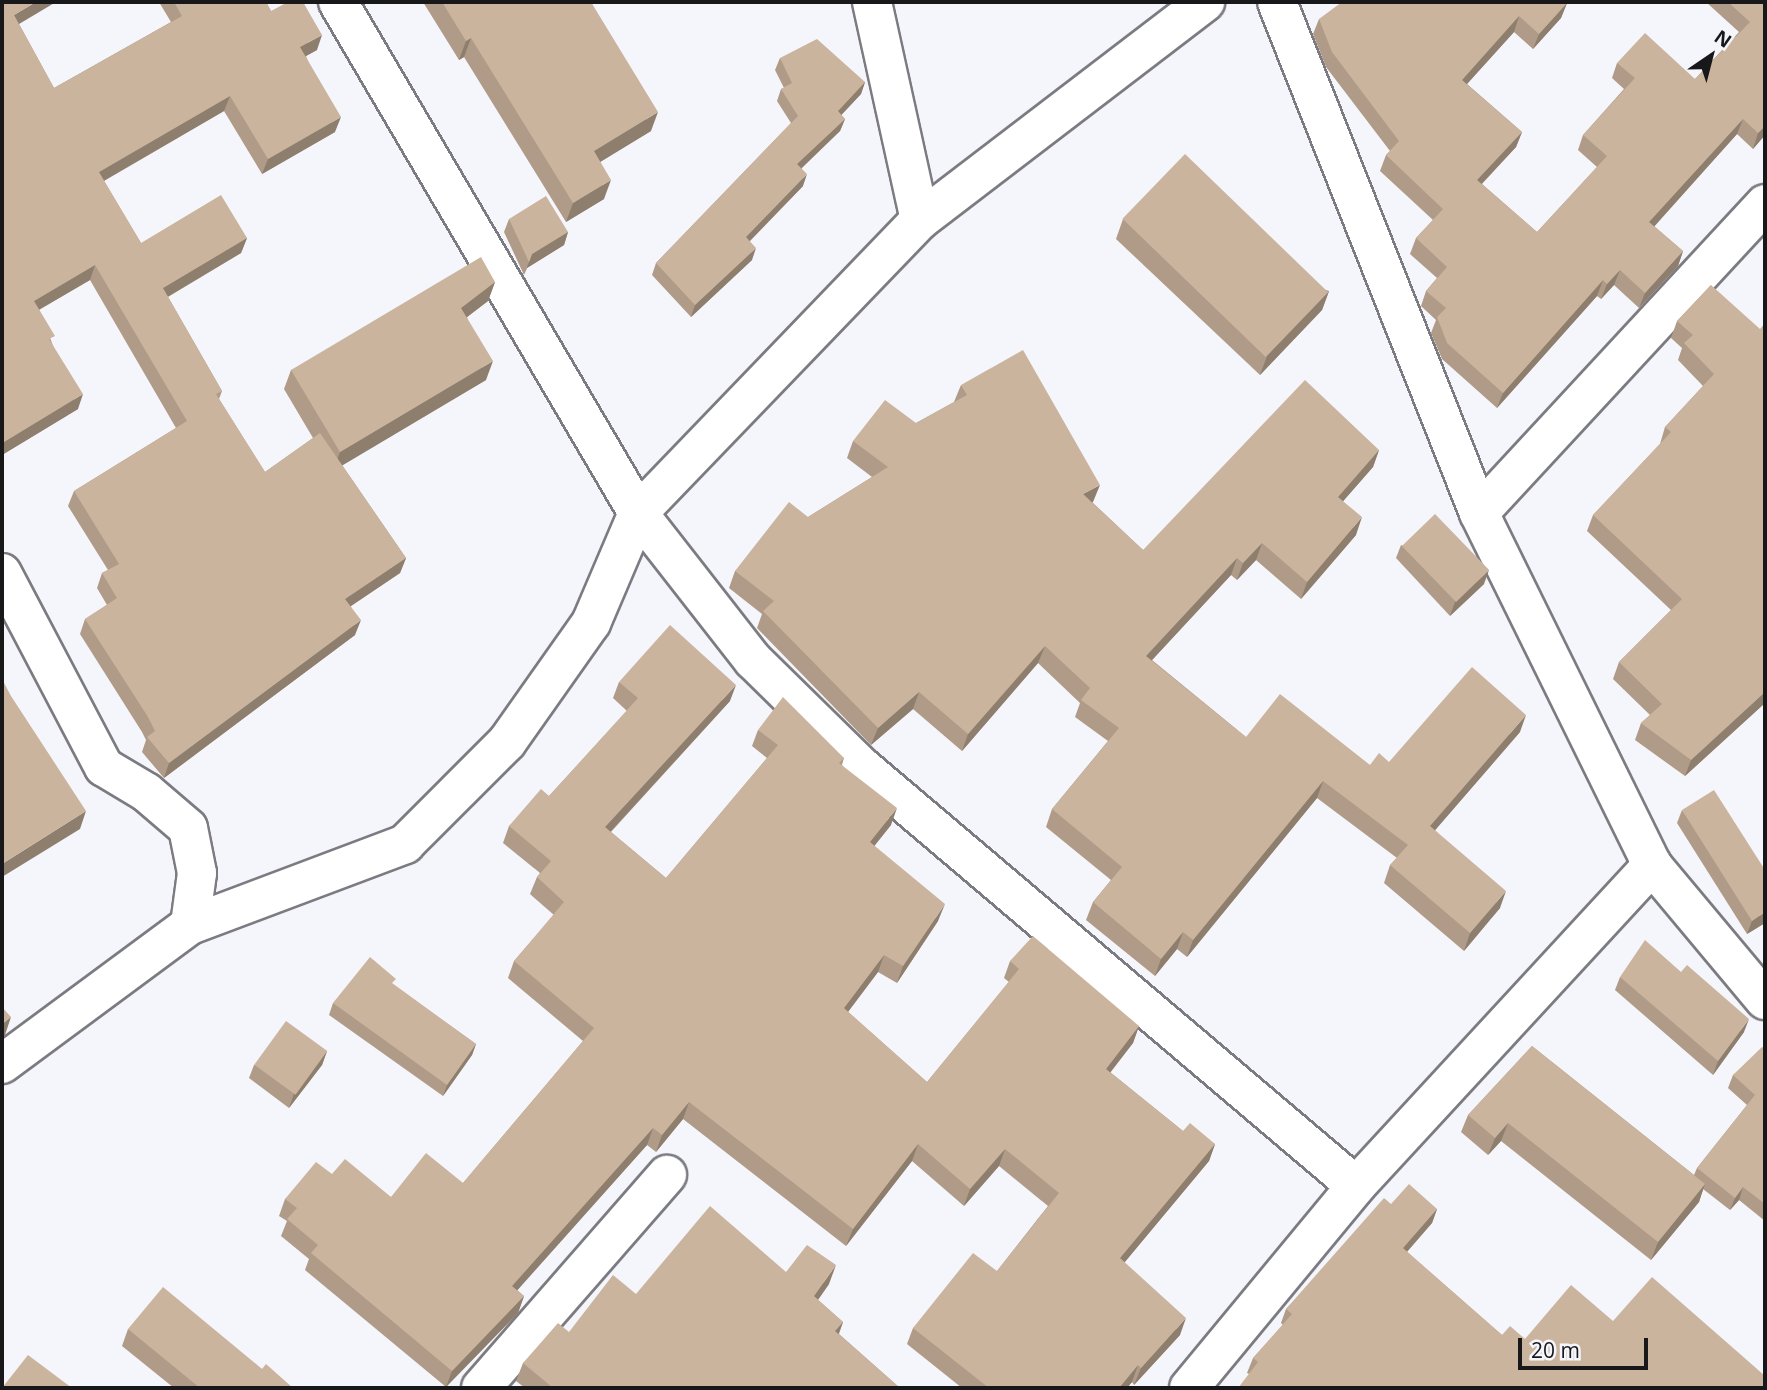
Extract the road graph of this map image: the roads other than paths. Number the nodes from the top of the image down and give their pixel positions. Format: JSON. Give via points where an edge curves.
{"nodes":[{"id":1,"x":338,"y":2,"type":"edge"},
{"id":2,"x":872,"y":2,"type":"edge"},
{"id":3,"x":1205,"y":2,"type":"edge"},
{"id":4,"x":1277,"y":2,"type":"edge"},
{"id":5,"x":1765,"y":204,"type":"edge"},
{"id":6,"x":920,"y":220,"type":"junction"},
{"id":7,"x":638,"y":513,"type":"junction"},
{"id":8,"x":1479,"y":513,"type":"junction"},
{"id":9,"x":2,"y":573,"type":"edge"},
{"id":10,"x":1652,"y":865,"type":"junction"},
{"id":11,"x":190,"y":925,"type":"junction"},
{"id":12,"x":1765,"y":1000,"type":"edge"},
{"id":13,"x":2,"y":1063,"type":"edge"},
{"id":14,"x":667,"y":1175,"type":"dead end"},
{"id":15,"x":1356,"y":1186,"type":"junction"},
{"id":16,"x":481,"y":1388,"type":"edge"},
{"id":17,"x":1189,"y":1388,"type":"edge"}],
"edges":[{"from":1,"to":7,"type":"street"},
{"from":2,"to":6,"type":"street"},
{"from":3,"to":6,"type":"street"},
{"from":4,"to":8,"type":"street"},
{"from":5,"to":8,"type":"street"},
{"from":6,"to":7,"type":"street"},
{"from":7,"to":11,"type":"street","via":[[591,623],[507,742],[405,844]]},
{"from":7,"to":15,"type":"street","via":[[753,660],[861,766]]},
{"from":8,"to":10,"type":"street"},
{"from":9,"to":11,"type":"street","via":[[104,768],[146,792],[188,828],[197,873]]},
{"from":10,"to":12,"type":"street"},
{"from":10,"to":15,"type":"street"},
{"from":11,"to":13,"type":"street"},
{"from":14,"to":16,"type":"street"},
{"from":15,"to":17,"type":"street"}]}
